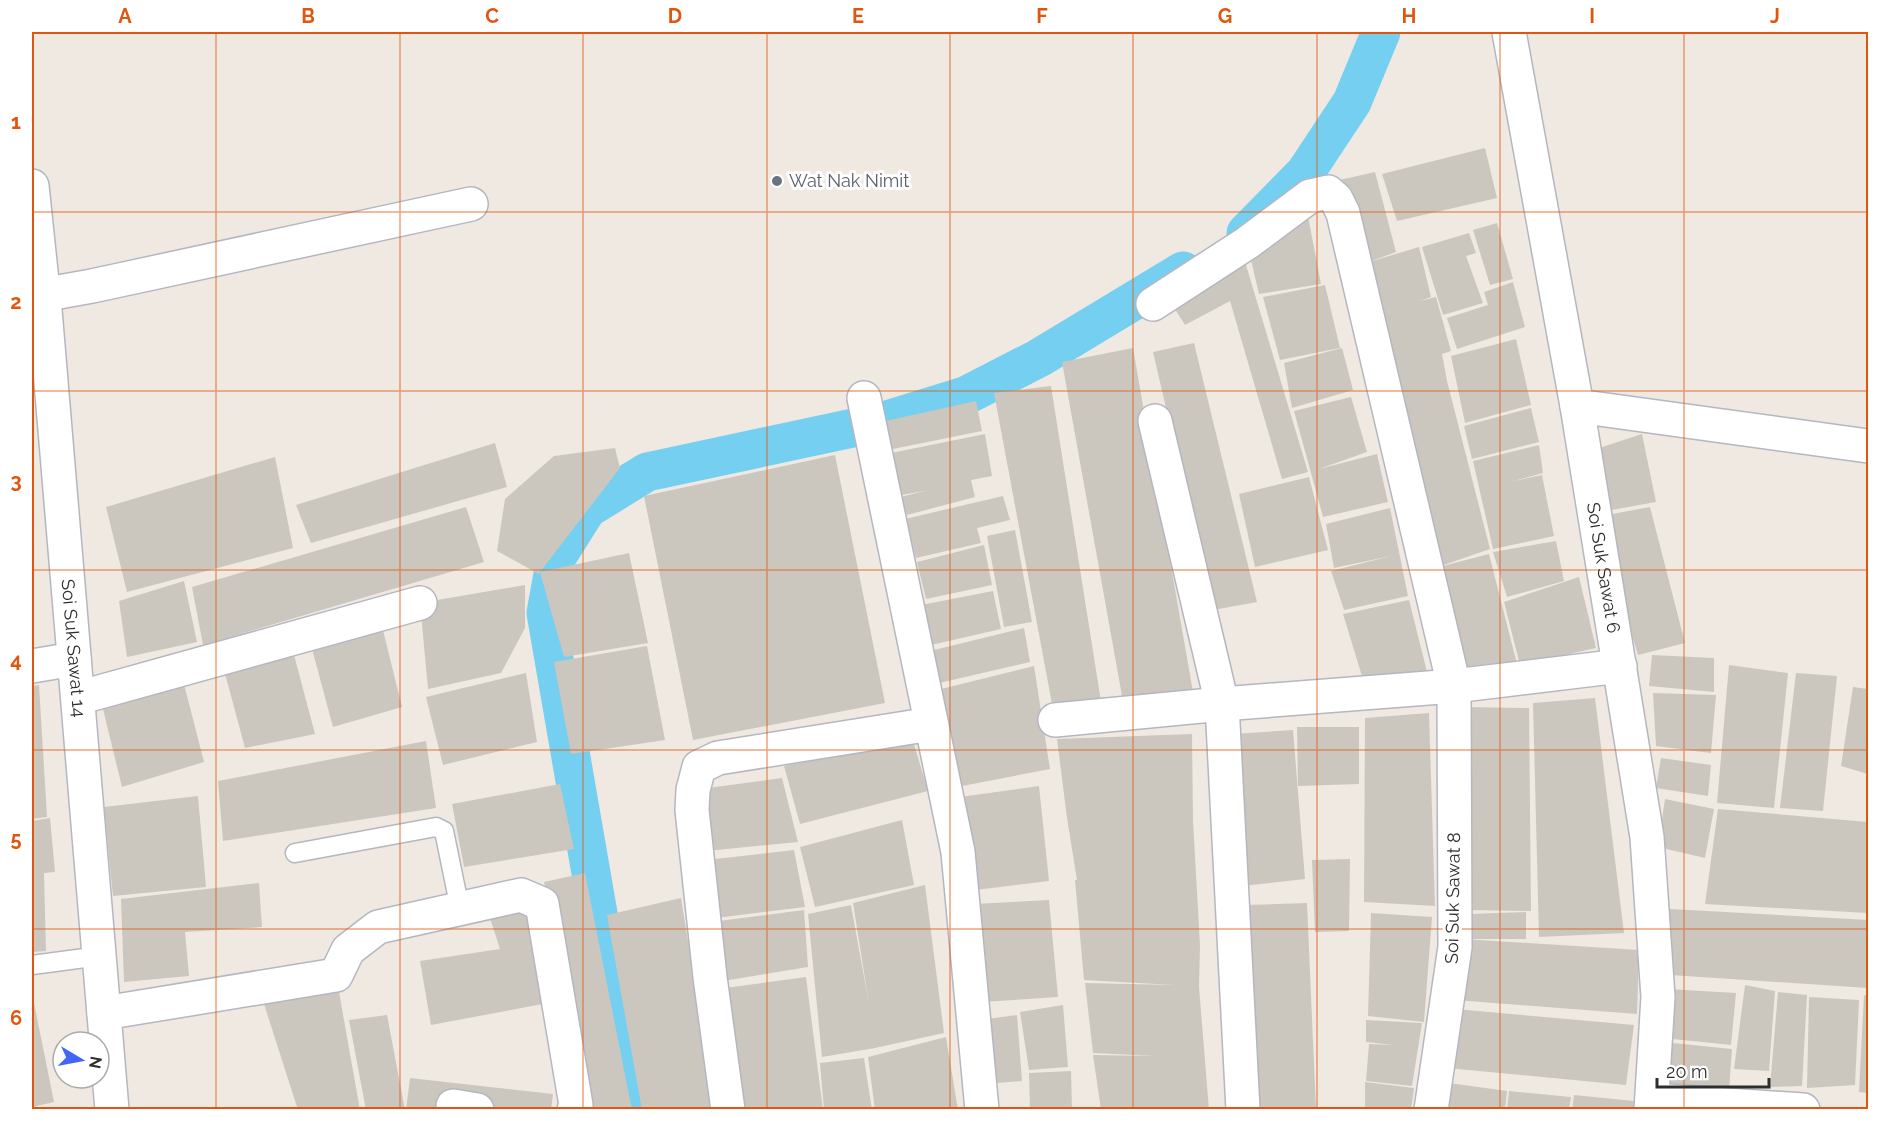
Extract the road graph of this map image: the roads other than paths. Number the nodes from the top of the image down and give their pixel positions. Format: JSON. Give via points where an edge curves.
{"nodes":[{"id":1,"x":1509,"y":32,"type":"edge"},
{"id":2,"x":32,"y":186,"type":"edge"},
{"id":3,"x":471,"y":204,"type":"dead end"},
{"id":4,"x":1153,"y":304,"type":"dead end"},
{"id":5,"x":40,"y":306,"type":"edge"},
{"id":6,"x":1577,"y":406,"type":"junction"},
{"id":7,"x":867,"y":413,"type":"dead end"},
{"id":8,"x":1155,"y":421,"type":"dead end"},
{"id":9,"x":1869,"y":446,"type":"edge"},
{"id":10,"x":420,"y":603,"type":"dead end"},
{"id":11,"x":74,"y":659,"type":"junction"},
{"id":12,"x":32,"y":666,"type":"edge"},
{"id":13,"x":1620,"y":666,"type":"junction"},
{"id":14,"x":1454,"y":686,"type":"junction"},
{"id":15,"x":78,"y":698,"type":"junction"},
{"id":16,"x":1222,"y":704,"type":"junction"},
{"id":17,"x":1055,"y":720,"type":"dead end"},
{"id":18,"x":931,"y":724,"type":"junction"},
{"id":19,"x":295,"y":853,"type":"dead end"},
{"id":20,"x":460,"y":909,"type":"junction"},
{"id":21,"x":100,"y":956,"type":"junction"},
{"id":22,"x":32,"y":965,"type":"edge"},
{"id":23,"x":104,"y":1013,"type":"junction"},
{"id":24,"x":112,"y":1105,"type":"edge"},
{"id":25,"x":1652,"y":1105,"type":"edge"},
{"id":26,"x":1784,"y":1109,"type":"edge"},
{"id":27,"x":574,"y":1110,"type":"edge"},
{"id":28,"x":728,"y":1110,"type":"edge"},
{"id":29,"x":982,"y":1110,"type":"edge"},
{"id":30,"x":1243,"y":1110,"type":"edge"},
{"id":31,"x":1431,"y":1110,"type":"edge"}],
"edges":[{"from":1,"to":6,"type":"street","name":"Soi Suk Sawat 6"},
{"from":2,"to":5,"type":"street","name":"Soi Suk Sawat 14"},
{"from":3,"to":5,"type":"street","via":[[103,284]]},
{"from":4,"to":14,"type":"street","name":"Soi Suk Sawat 8","via":[[1247,243],[1310,196],[1328,192],[1336,199],[1343,213]]},
{"from":5,"to":11,"type":"street","name":"Soi Suk Sawat 14"},
{"from":6,"to":9,"type":"street"},
{"from":6,"to":13,"type":"street","name":"Soi Suk Sawat 6"},
{"from":7,"to":18,"type":"street"},
{"from":8,"to":16,"type":"street"},
{"from":10,"to":15,"type":"street"},
{"from":11,"to":12,"type":"street"},
{"from":11,"to":15,"type":"street","name":"Soi Suk Sawat 14"},
{"from":13,"to":14,"type":"street"},
{"from":13,"to":25,"type":"street","name":"Soi Suk Sawat 6","via":[[1648,848],[1658,997]]},
{"from":14,"to":16,"type":"street"},
{"from":14,"to":31,"type":"street","name":"Soi Suk Sawat 8","via":[[1455,947]]},
{"from":15,"to":21,"type":"street","name":"Soi Suk Sawat 14"},
{"from":16,"to":17,"type":"street"},
{"from":16,"to":30,"type":"street"},
{"from":18,"to":28,"type":"street","via":[[718,758],[699,767],[692,810]]},
{"from":18,"to":29,"type":"street","via":[[958,852]]},
{"from":19,"to":20,"type":"lane","via":[[436,827],[444,831]]},
{"from":20,"to":23,"type":"street","via":[[378,927],[348,950],[336,975]]},
{"from":20,"to":27,"type":"street","via":[[521,895],[542,904]]},
{"from":21,"to":22,"type":"lane"},
{"from":21,"to":23,"type":"street","name":"Soi Suk Sawat 14"},
{"from":23,"to":24,"type":"street","name":"Soi Suk Sawat 14"},
{"from":25,"to":26,"type":"street"}]}
